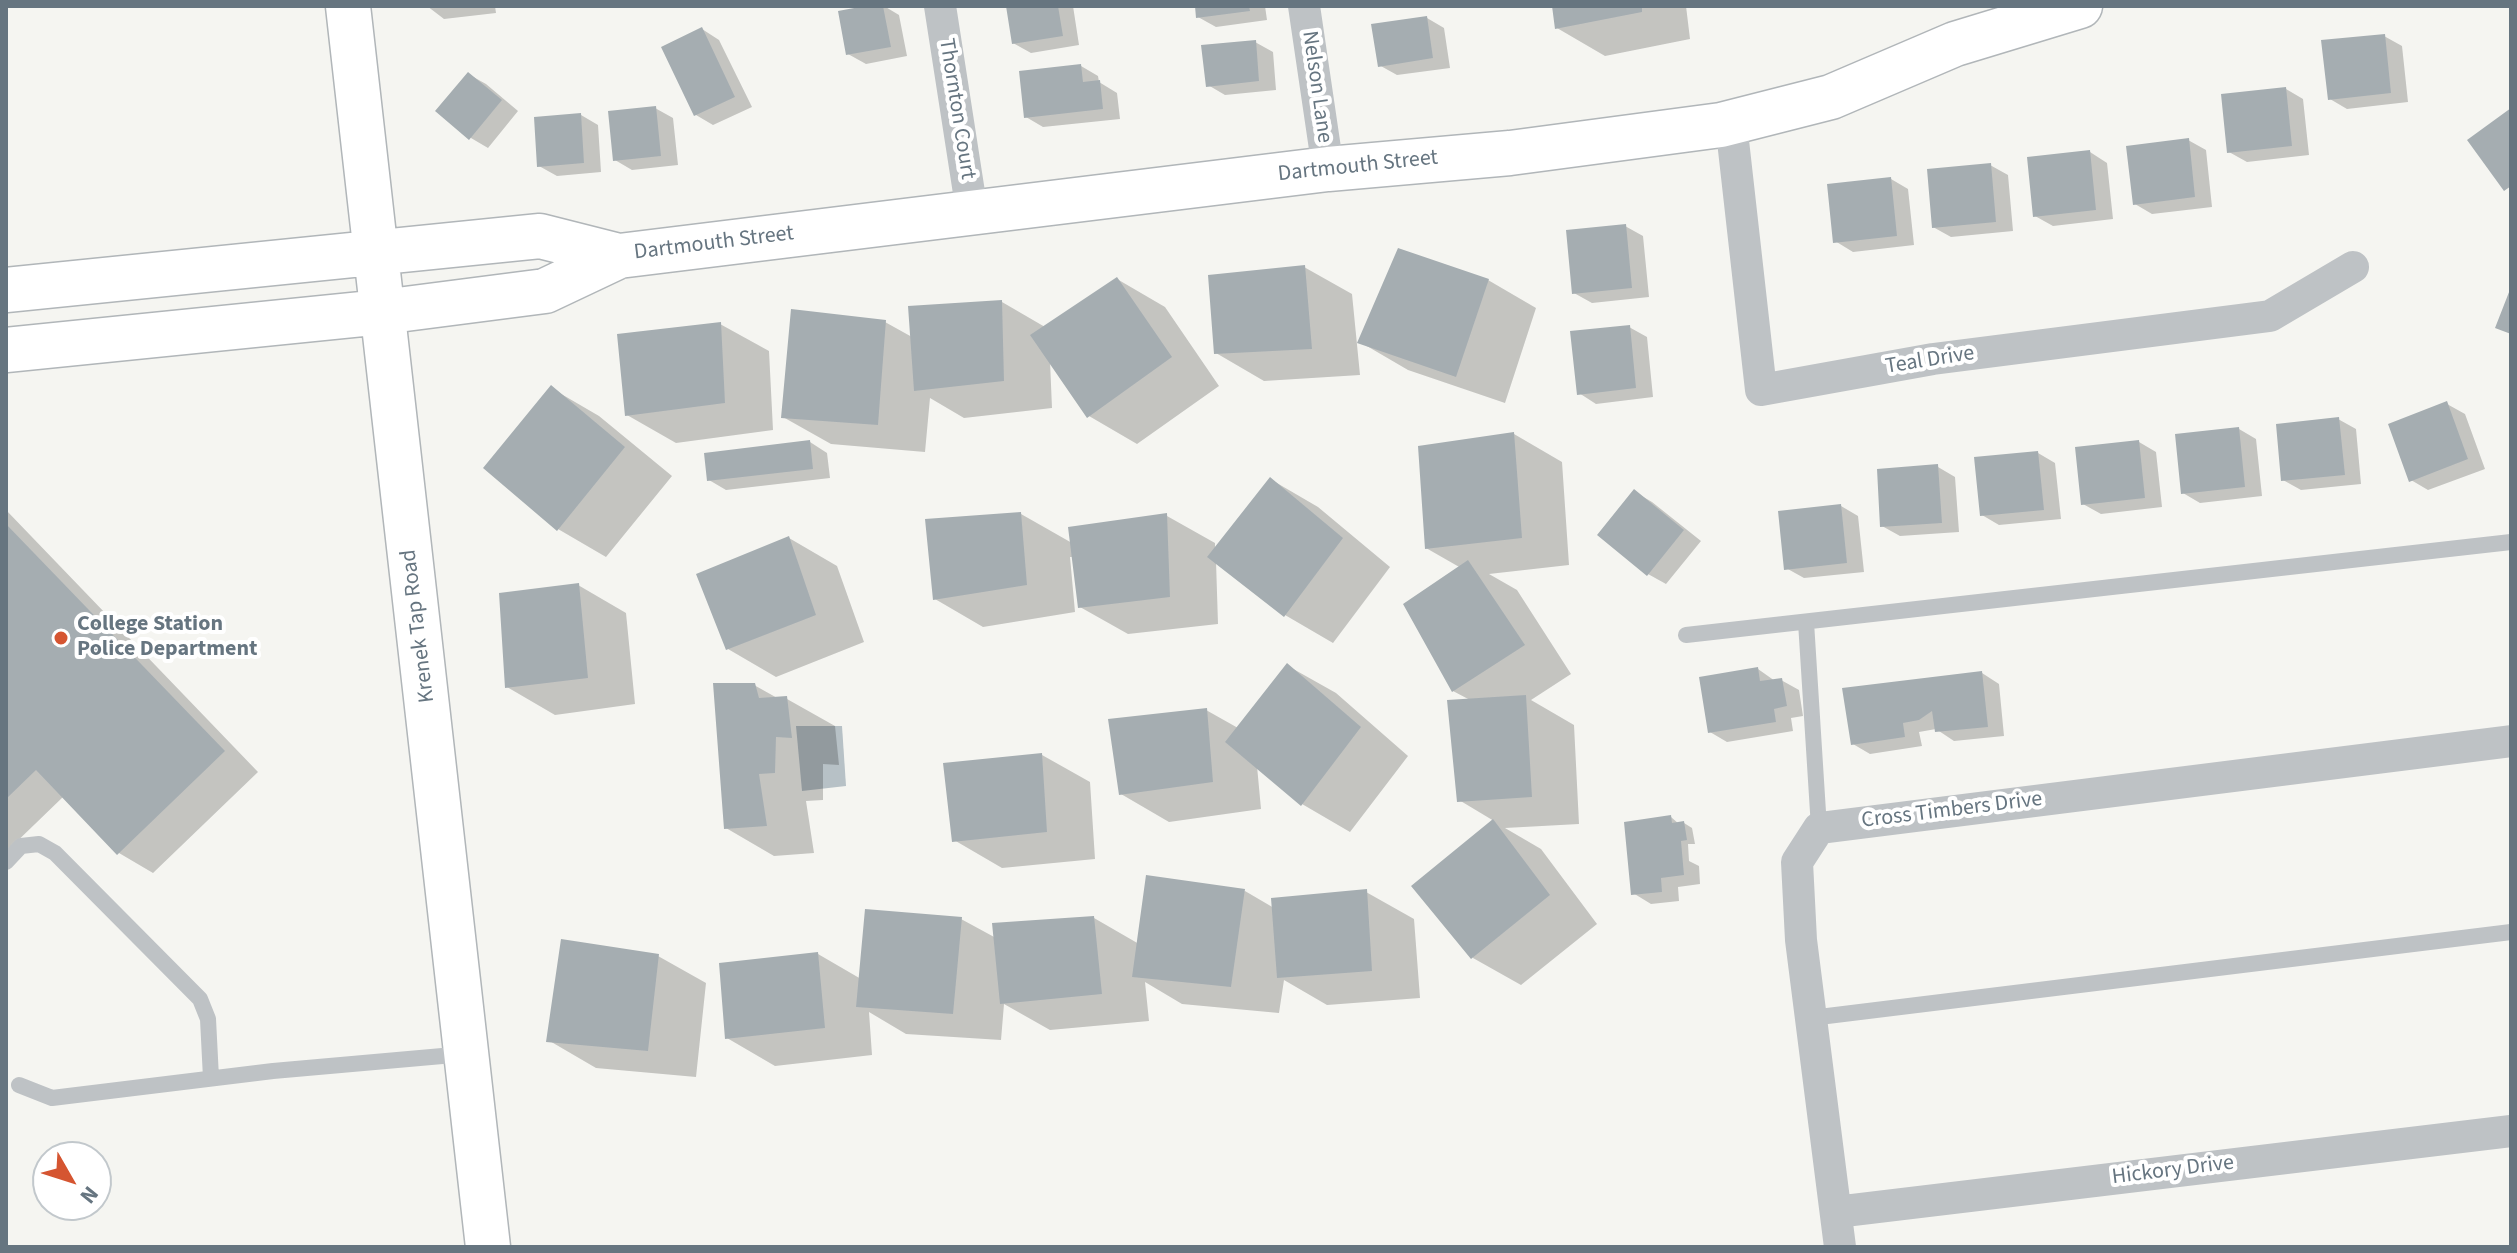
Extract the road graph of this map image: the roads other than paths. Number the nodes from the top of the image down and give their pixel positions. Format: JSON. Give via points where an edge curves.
{"nodes":[{"id":1,"x":348,"y":6,"type":"edge"},
{"id":2,"x":940,"y":6,"type":"edge"},
{"id":3,"x":1304,"y":6,"type":"edge"},
{"id":4,"x":2080,"y":6,"type":"edge"},
{"id":5,"x":1731,"y":123,"type":"junction"},
{"id":6,"x":1328,"y":169,"type":"junction"},
{"id":7,"x":972,"y":212,"type":"junction"},
{"id":8,"x":376,"y":252,"type":"junction"},
{"id":9,"x":619,"y":256,"type":"junction"},
{"id":10,"x":2353,"y":267,"type":"dead end"},
{"id":11,"x":6,"y":290,"type":"edge"},
{"id":12,"x":382,"y":312,"type":"junction"},
{"id":13,"x":6,"y":350,"type":"edge"},
{"id":14,"x":2511,"y":542,"type":"edge"},
{"id":15,"x":1806,"y":622,"type":"junction"},
{"id":16,"x":1686,"y":635,"type":"dead end"},
{"id":17,"x":2511,"y":741,"type":"edge"},
{"id":18,"x":1819,"y":828,"type":"junction"},
{"id":19,"x":6,"y":862,"type":"edge"},
{"id":20,"x":2511,"y":932,"type":"edge"},
{"id":21,"x":1811,"y":1018,"type":"junction"},
{"id":22,"x":466,"y":1054,"type":"junction"},
{"id":23,"x":211,"y":1078,"type":"junction"},
{"id":24,"x":19,"y":1085,"type":"dead end"},
{"id":25,"x":2511,"y":1131,"type":"edge"},
{"id":26,"x":1836,"y":1212,"type":"junction"},
{"id":27,"x":488,"y":1247,"type":"edge"},
{"id":28,"x":1840,"y":1247,"type":"edge"}],
"edges":[{"from":1,"to":8,"type":"street","name":"Krenek Tap Road"},
{"from":2,"to":7,"type":"street","name":"Thornton Court"},
{"from":3,"to":6,"type":"street","name":"Nelson Lane"},
{"from":4,"to":5,"type":"street","name":"Dartmouth Street","via":[[1955,44],[1831,97]]},
{"from":5,"to":6,"type":"street","name":"Dartmouth Street","via":[[1510,153]]},
{"from":5,"to":10,"type":"street","name":"Teal Drive","via":[[1761,390],[1933,359],[2270,316]]},
{"from":6,"to":7,"type":"street","name":"Dartmouth Street"},
{"from":7,"to":9,"type":"street","name":"Dartmouth Street"},
{"from":8,"to":9,"type":"street","name":"Dartmouth Street","via":[[540,236]]},
{"from":8,"to":11,"type":"street","name":"Dartmouth Street"},
{"from":8,"to":12,"type":"street","name":"Krenek Tap Road"},
{"from":9,"to":12,"type":"street","name":"Dartmouth Street","via":[[545,291]]},
{"from":12,"to":13,"type":"street","name":"Dartmouth Street"},
{"from":12,"to":22,"type":"street","name":"Krenek Tap Road"},
{"from":14,"to":15,"type":"lane"},
{"from":15,"to":16,"type":"lane"},
{"from":15,"to":18,"type":"lane"},
{"from":17,"to":18,"type":"street","name":"Cross Timbers Drive"},
{"from":18,"to":21,"type":"street","via":[[1797,862]]},
{"from":19,"to":23,"type":"lane","via":[[21,846],[39,844],[55,853],[200,999],[208,1019]]},
{"from":20,"to":21,"type":"lane"},
{"from":21,"to":26,"type":"street"},
{"from":22,"to":23,"type":"lane"},
{"from":22,"to":27,"type":"street","name":"Krenek Tap Road"},
{"from":23,"to":24,"type":"lane","via":[[52,1098]]},
{"from":25,"to":26,"type":"street","name":"Hickory Drive"},
{"from":26,"to":28,"type":"street"}]}
